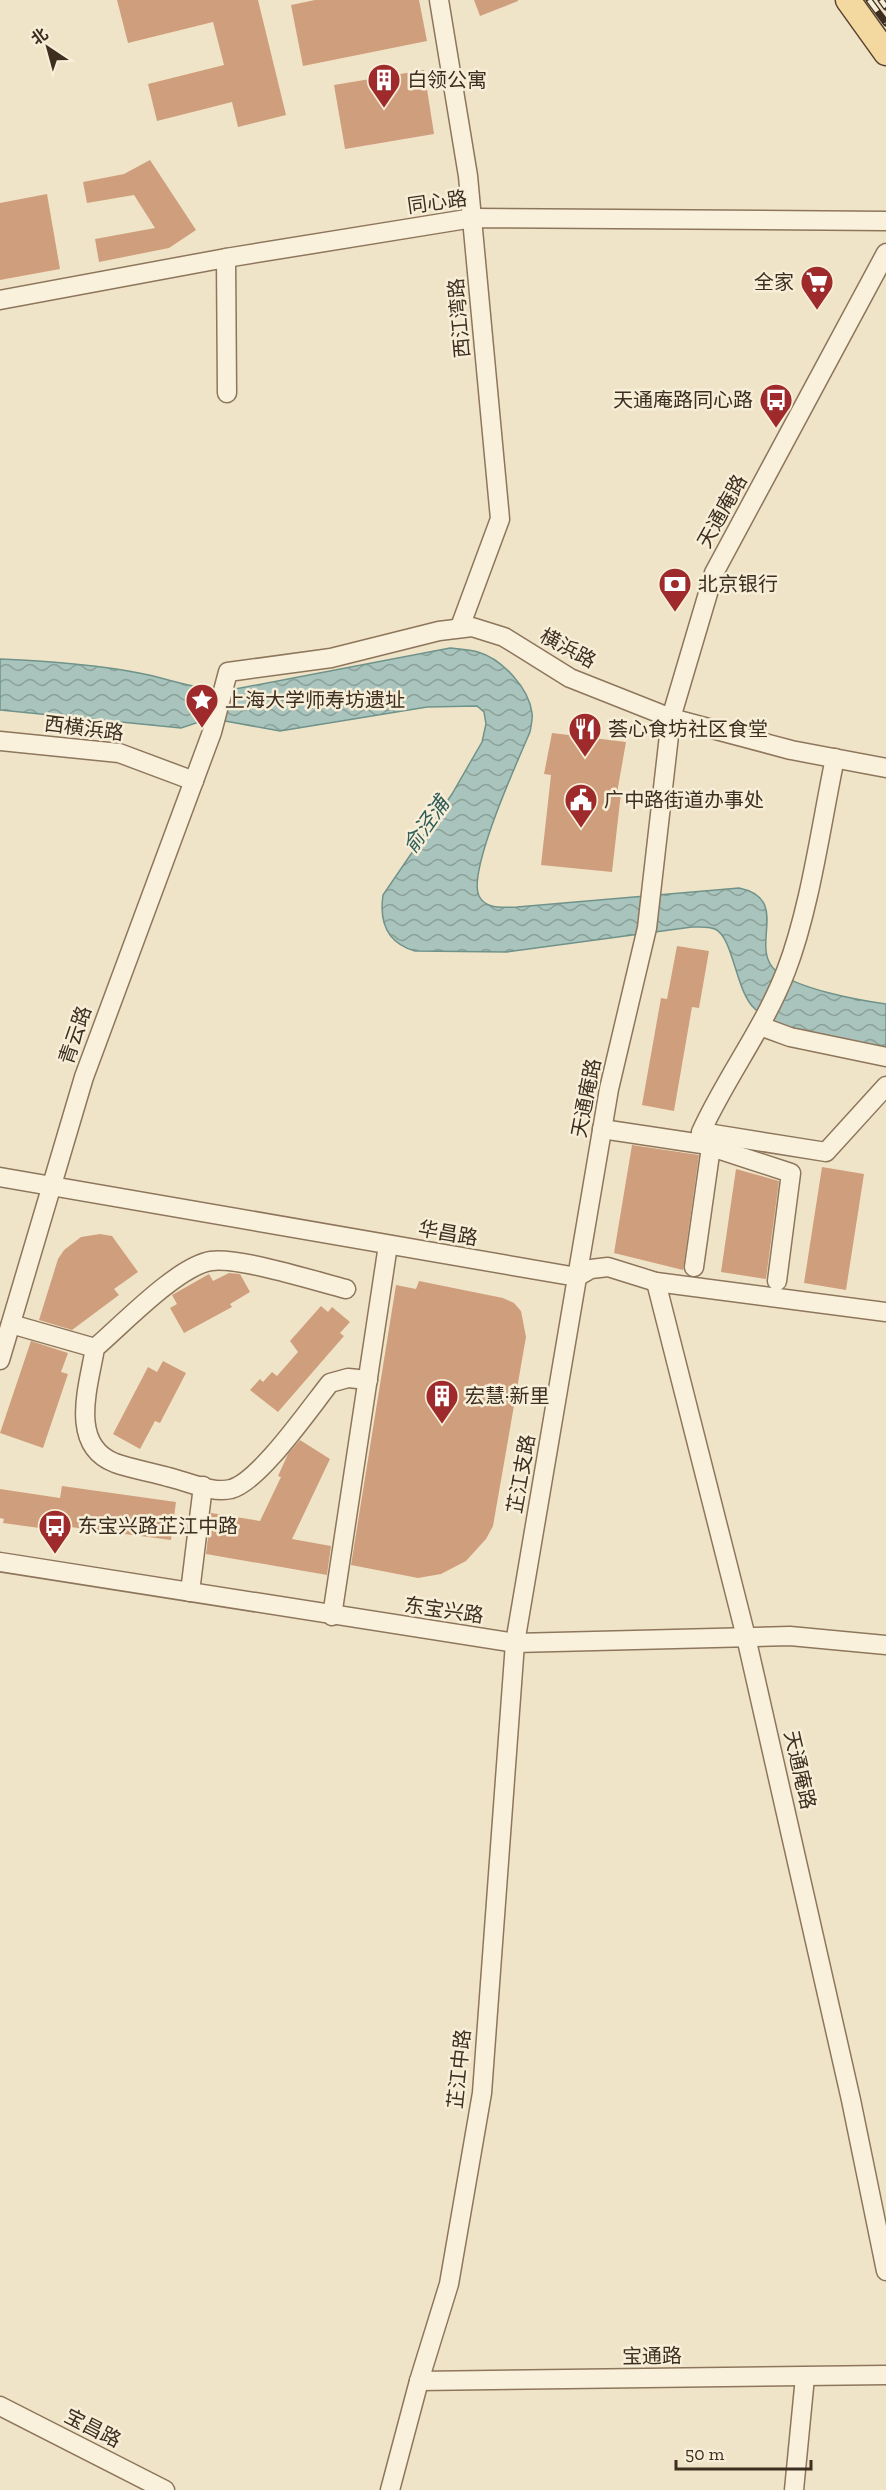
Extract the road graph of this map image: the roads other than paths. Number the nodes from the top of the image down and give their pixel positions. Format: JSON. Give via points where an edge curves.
{"nodes":[{"id":1,"x":439,"y":0,"type":"edge"},
{"id":2,"x":855,"y":9,"type":"edge"},
{"id":3,"x":886,"y":28,"type":"edge"},
{"id":4,"x":886,"y":53,"type":"edge"},
{"id":5,"x":472,"y":218,"type":"junction"},
{"id":6,"x":886,"y":221,"type":"edge"},
{"id":7,"x":886,"y":253,"type":"edge"},
{"id":8,"x":226,"y":258,"type":"junction"},
{"id":9,"x":0,"y":300,"type":"edge"},
{"id":10,"x":227,"y":393,"type":"dead end"},
{"id":11,"x":460,"y":627,"type":"junction"},
{"id":12,"x":227,"y":676,"type":"joint"},
{"id":13,"x":671,"y":718,"type":"junction"},
{"id":14,"x":0,"y":741,"type":"edge"},
{"id":15,"x":835,"y":758,"type":"junction"},
{"id":16,"x":886,"y":768,"type":"edge"},
{"id":17,"x":194,"y":781,"type":"junction"},
{"id":18,"x":762,"y":1023,"type":"junction"},
{"id":19,"x":886,"y":1057,"type":"edge"},
{"id":20,"x":886,"y":1086,"type":"edge"},
{"id":21,"x":602,"y":1129,"type":"junction"},
{"id":22,"x":711,"y":1147,"type":"junction"},
{"id":23,"x":0,"y":1177,"type":"edge"},
{"id":24,"x":51,"y":1188,"type":"junction"},
{"id":25,"x":388,"y":1245,"type":"junction"},
{"id":26,"x":694,"y":1267,"type":"dead end"},
{"id":27,"x":577,"y":1277,"type":"junction"},
{"id":28,"x":777,"y":1281,"type":"dead end"},
{"id":29,"x":656,"y":1282,"type":"junction"},
{"id":30,"x":346,"y":1289,"type":"dead end"},
{"id":31,"x":886,"y":1312,"type":"edge"},
{"id":32,"x":11,"y":1324,"type":"junction"},
{"id":33,"x":95,"y":1348,"type":"junction"},
{"id":34,"x":0,"y":1360,"type":"edge"},
{"id":35,"x":368,"y":1380,"type":"junction"},
{"id":36,"x":203,"y":1486,"type":"junction"},
{"id":37,"x":0,"y":1562,"type":"edge"},
{"id":38,"x":190,"y":1592,"type":"junction"},
{"id":39,"x":332,"y":1616,"type":"junction"},
{"id":40,"x":746,"y":1637,"type":"junction"},
{"id":41,"x":515,"y":1643,"type":"junction"},
{"id":42,"x":886,"y":1645,"type":"edge"},
{"id":43,"x":886,"y":2271,"type":"edge"},
{"id":44,"x":886,"y":2375,"type":"edge"},
{"id":45,"x":805,"y":2378,"type":"junction"},
{"id":46,"x":419,"y":2381,"type":"junction"},
{"id":47,"x":0,"y":2406,"type":"edge"},
{"id":48,"x":165,"y":2490,"type":"edge"},
{"id":49,"x":390,"y":2490,"type":"edge"},
{"id":50,"x":794,"y":2490,"type":"edge"}],
"edges":[{"from":1,"to":5,"type":"street","name":"西江湾路"},
{"from":2,"to":3,"type":"main road"},
{"from":2,"to":4,"type":"main road"},
{"from":5,"to":6,"type":"street","name":"同心路"},
{"from":5,"to":8,"type":"street","name":"同心路"},
{"from":5,"to":11,"type":"street","name":"西江湾路","via":[[500,519]]},
{"from":7,"to":13,"type":"street","name":"天通庵路","via":[[714,573]]},
{"from":8,"to":9,"type":"street","name":"同心路"},
{"from":8,"to":10,"type":"street"},
{"from":11,"to":12,"type":"street","name":"横浜路","via":[[340,656]]},
{"from":11,"to":13,"type":"street","name":"横浜路","via":[[487,630],[504,637],[570,678]]},
{"from":12,"to":17,"type":"street","name":"青云路"},
{"from":13,"to":15,"type":"street","name":"横浜路"},
{"from":13,"to":21,"type":"street","name":"天通庵路","via":[[647,928]]},
{"from":14,"to":17,"type":"street","name":"西横浜路","via":[[119,753]]},
{"from":15,"to":16,"type":"street","name":"横浜路"},
{"from":15,"to":18,"type":"street","via":[[806,899],[786,970]]},
{"from":17,"to":24,"type":"street","name":"青云路","via":[[106,1012]]},
{"from":18,"to":19,"type":"street","via":[[790,1037]]},
{"from":18,"to":20,"type":"street","via":[[717,1096],[701,1132],[826,1152]]},
{"from":21,"to":22,"type":"street"},
{"from":21,"to":27,"type":"street","name":"天通庵路"},
{"from":22,"to":26,"type":"street"},
{"from":22,"to":28,"type":"street","via":[[791,1173]]},
{"from":23,"to":24,"type":"street","name":"华昌路"},
{"from":24,"to":25,"type":"street","name":"华昌路"},
{"from":24,"to":32,"type":"street","name":"青云路"},
{"from":25,"to":27,"type":"street","name":"华昌路"},
{"from":25,"to":35,"type":"street"},
{"from":27,"to":29,"type":"street","via":[[608,1266]]},
{"from":27,"to":41,"type":"street","name":"芷江支路"},
{"from":29,"to":31,"type":"street"},
{"from":29,"to":40,"type":"street","name":"天通庵路"},
{"from":30,"to":33,"type":"street","via":[[242,1263],[212,1261],[190,1268]]},
{"from":32,"to":33,"type":"street"},
{"from":32,"to":34,"type":"street","name":"青云路"},
{"from":33,"to":36,"type":"street","via":[[85,1412],[86,1431],[95,1450],[113,1463]]},
{"from":35,"to":36,"type":"street","via":[[348,1378],[330,1383],[257,1473],[231,1489]]},
{"from":35,"to":39,"type":"street"},
{"from":36,"to":38,"type":"street"},
{"from":37,"to":38,"type":"street","name":"东宝兴路"},
{"from":38,"to":39,"type":"street","name":"东宝兴路"},
{"from":39,"to":41,"type":"street","name":"东宝兴路"},
{"from":40,"to":41,"type":"street","name":"东宝兴路"},
{"from":40,"to":42,"type":"street","name":"东宝兴路","via":[[790,1636]]},
{"from":40,"to":43,"type":"street","name":"天通庵路"},
{"from":41,"to":46,"type":"street","name":"芷江中路","via":[[482,2093],[449,2284]]},
{"from":44,"to":45,"type":"street","name":"宝通路"},
{"from":45,"to":46,"type":"street","name":"宝通路"},
{"from":45,"to":50,"type":"street"},
{"from":46,"to":49,"type":"street","name":"芷江中路"},
{"from":47,"to":48,"type":"street","name":"宝昌路"}]}
